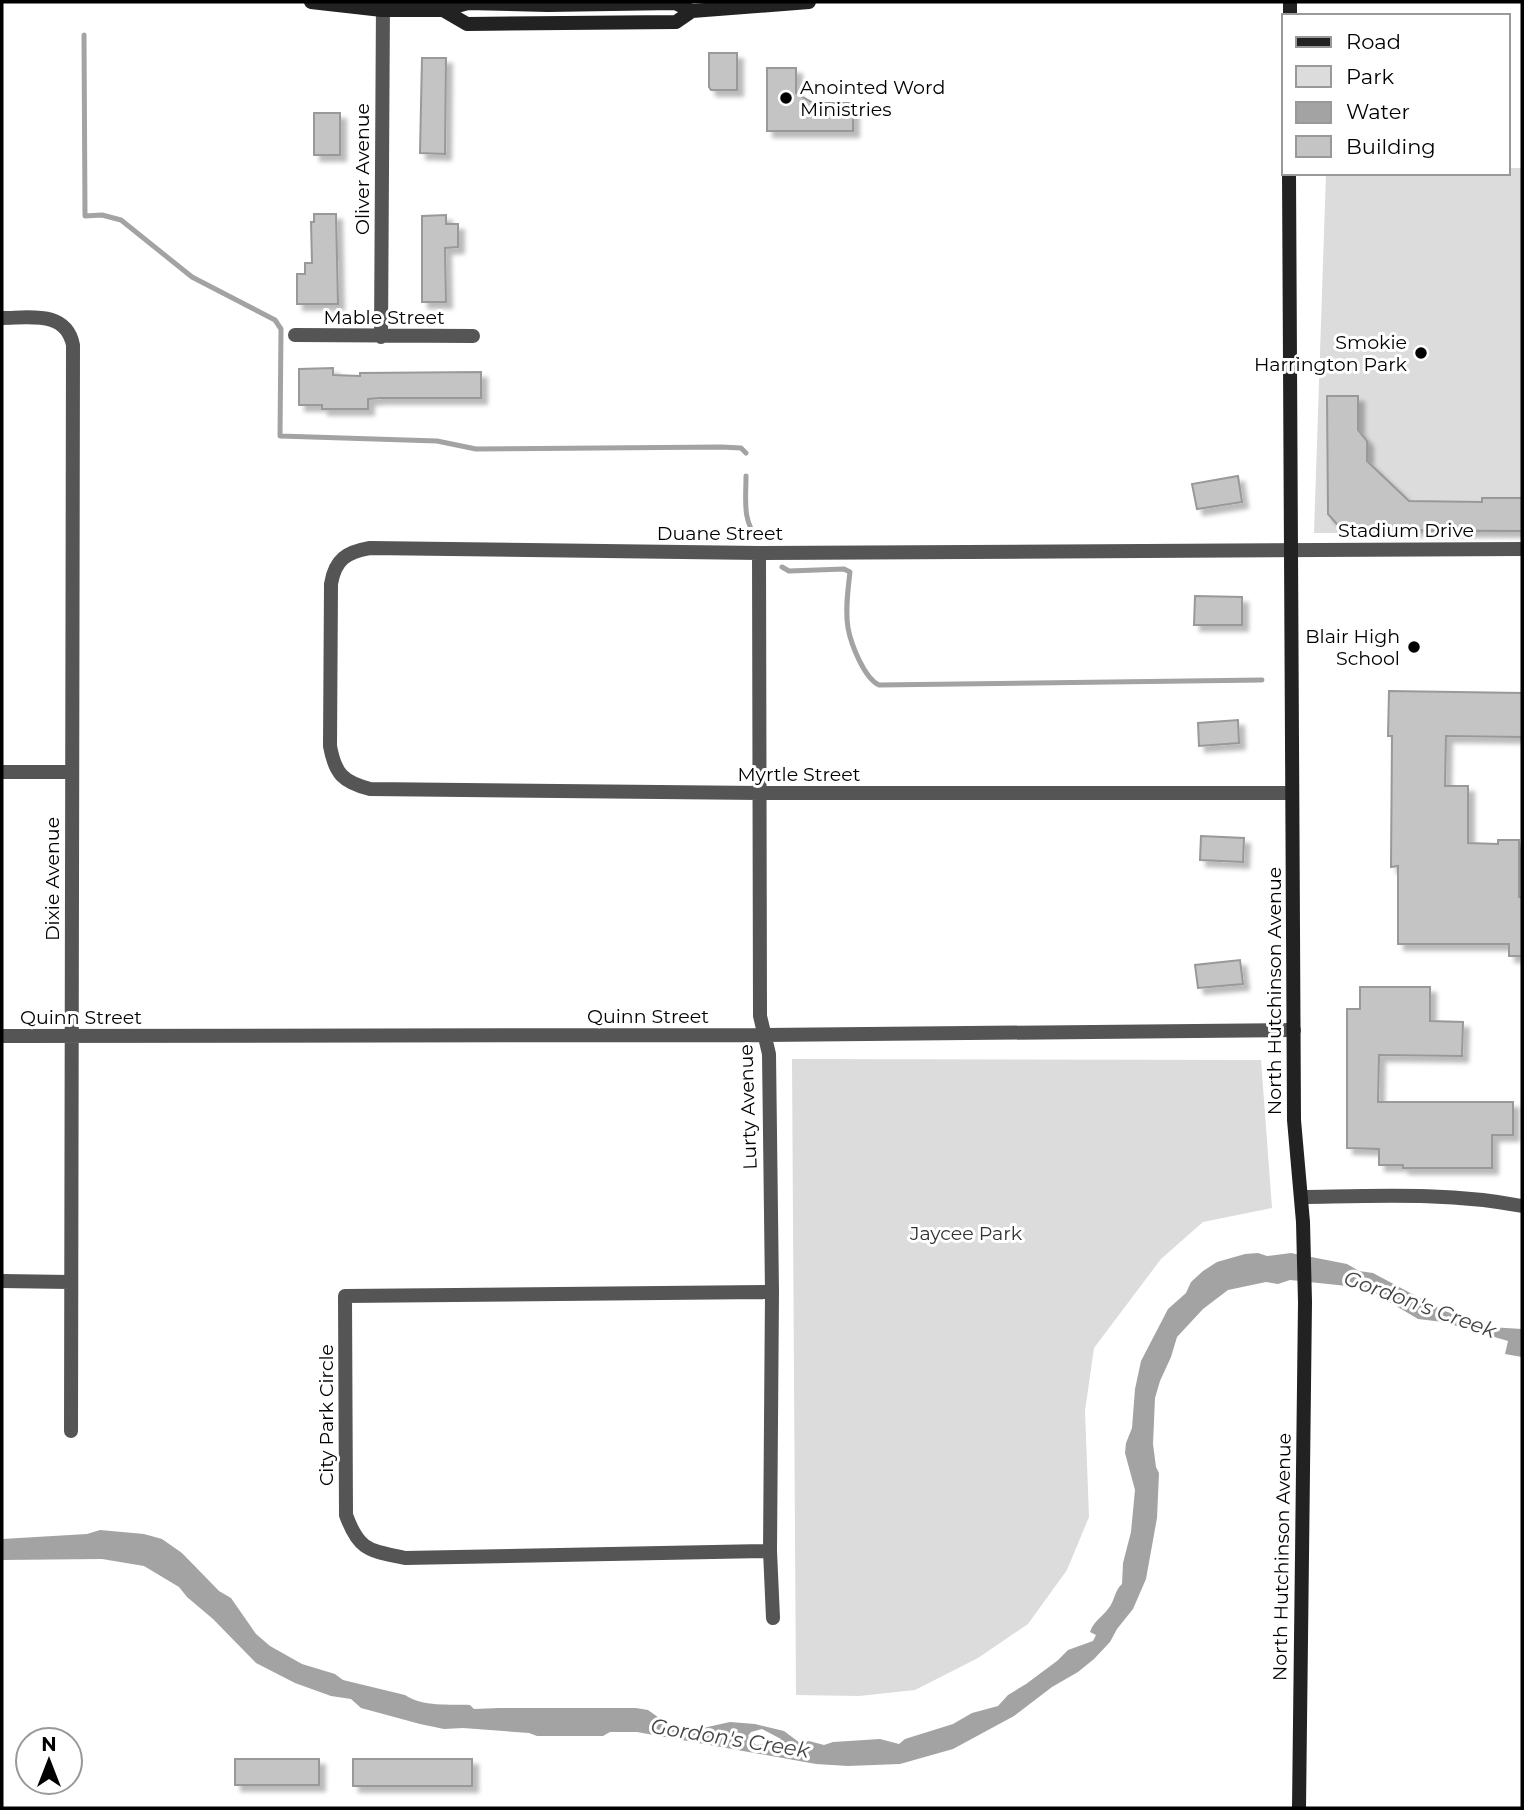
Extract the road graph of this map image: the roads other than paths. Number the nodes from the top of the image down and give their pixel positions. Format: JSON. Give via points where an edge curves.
{"nodes":[{"id":1,"x":311,"y":2,"type":"edge"},
{"id":2,"x":808,"y":2,"type":"edge"},
{"id":3,"x":383,"y":6,"type":"edge"},
{"id":4,"x":443,"y":10,"type":"junction"},
{"id":5,"x":692,"y":11,"type":"junction"},
{"id":6,"x":1289,"y":175,"type":"edge"},
{"id":7,"x":2,"y":318,"type":"edge"},
{"id":8,"x":295,"y":335,"type":"dead end"},
{"id":9,"x":473,"y":336,"type":"dead end"},
{"id":10,"x":381,"y":337,"type":"junction"},
{"id":11,"x":1522,"y":549,"type":"edge"},
{"id":12,"x":1290,"y":550,"type":"junction"},
{"id":13,"x":759,"y":554,"type":"junction"},
{"id":14,"x":330,"y":746,"type":"joint"},
{"id":15,"x":2,"y":772,"type":"edge"},
{"id":16,"x":72,"y":772,"type":"junction"},
{"id":17,"x":760,"y":793,"type":"junction"},
{"id":18,"x":1292,"y":793,"type":"junction"},
{"id":19,"x":1294,"y":1030,"type":"junction"},
{"id":20,"x":765,"y":1035,"type":"junction"},
{"id":21,"x":2,"y":1036,"type":"edge"},
{"id":22,"x":71,"y":1037,"type":"junction"},
{"id":23,"x":1301,"y":1197,"type":"junction"},
{"id":24,"x":1522,"y":1206,"type":"edge"},
{"id":25,"x":2,"y":1281,"type":"edge"},
{"id":26,"x":70,"y":1282,"type":"junction"},
{"id":27,"x":772,"y":1292,"type":"junction"},
{"id":28,"x":71,"y":1431,"type":"dead end"},
{"id":29,"x":770,"y":1551,"type":"junction"},
{"id":30,"x":773,"y":1618,"type":"dead end"},
{"id":31,"x":1299,"y":1808,"type":"edge"}],
"edges":[{"from":1,"to":3,"type":"main road"},
{"from":2,"to":5,"type":"main road"},
{"from":3,"to":4,"type":"main road"},
{"from":3,"to":10,"type":"street","name":"Oliver Avenue"},
{"from":4,"to":5,"type":"main road","via":[[468,2],[675,2]]},
{"from":4,"to":5,"type":"main road","via":[[467,24],[676,22]]},
{"from":6,"to":12,"type":"main road","name":"North Hutchinson Avenue"},
{"from":7,"to":16,"type":"street","name":"Dixie Avenue","via":[[59,321],[73,345]]},
{"from":8,"to":10,"type":"street","name":"Mable Street"},
{"from":9,"to":10,"type":"street","name":"Mable Street"},
{"from":11,"to":12,"type":"street","name":"Stadium Drive"},
{"from":12,"to":13,"type":"street","name":"Duane Street"},
{"from":12,"to":18,"type":"main road","name":"North Hutchinson Avenue"},
{"from":13,"to":14,"type":"street","name":"Duane Street","via":[[354,551],[334,569],[331,584]]},
{"from":13,"to":17,"type":"street","name":"Lurty Avenue"},
{"from":14,"to":17,"type":"street","name":"Myrtle Street","via":[[340,774],[352,784],[370,789]]},
{"from":15,"to":16,"type":"street"},
{"from":16,"to":22,"type":"street","name":"Dixie Avenue"},
{"from":17,"to":18,"type":"street","name":"Myrtle Street"},
{"from":17,"to":20,"type":"street","name":"Lurty Avenue","via":[[761,1016]]},
{"from":18,"to":19,"type":"main road","name":"North Hutchinson Avenue"},
{"from":19,"to":20,"type":"street","name":"Quinn Street"},
{"from":19,"to":23,"type":"main road","name":"North Hutchinson Avenue","via":[[1294,1120]]},
{"from":20,"to":22,"type":"street","name":"Quinn Street"},
{"from":20,"to":27,"type":"street","name":"Lurty Avenue"},
{"from":21,"to":22,"type":"street","name":"Quinn Street"},
{"from":22,"to":26,"type":"street","name":"Dixie Avenue"},
{"from":23,"to":24,"type":"street","via":[[1435,1196]]},
{"from":23,"to":31,"type":"main road","name":"North Hutchinson Avenue","via":[[1305,1302]]},
{"from":25,"to":26,"type":"street"},
{"from":26,"to":28,"type":"street","name":"Dixie Avenue"},
{"from":27,"to":29,"type":"street","name":"Lurty Avenue"},
{"from":27,"to":29,"type":"street","name":"City Park Circle","via":[[345,1296],[346,1515],[354,1536],[371,1550],[405,1558]]},
{"from":29,"to":30,"type":"street","name":"Lurty Avenue"}]}
